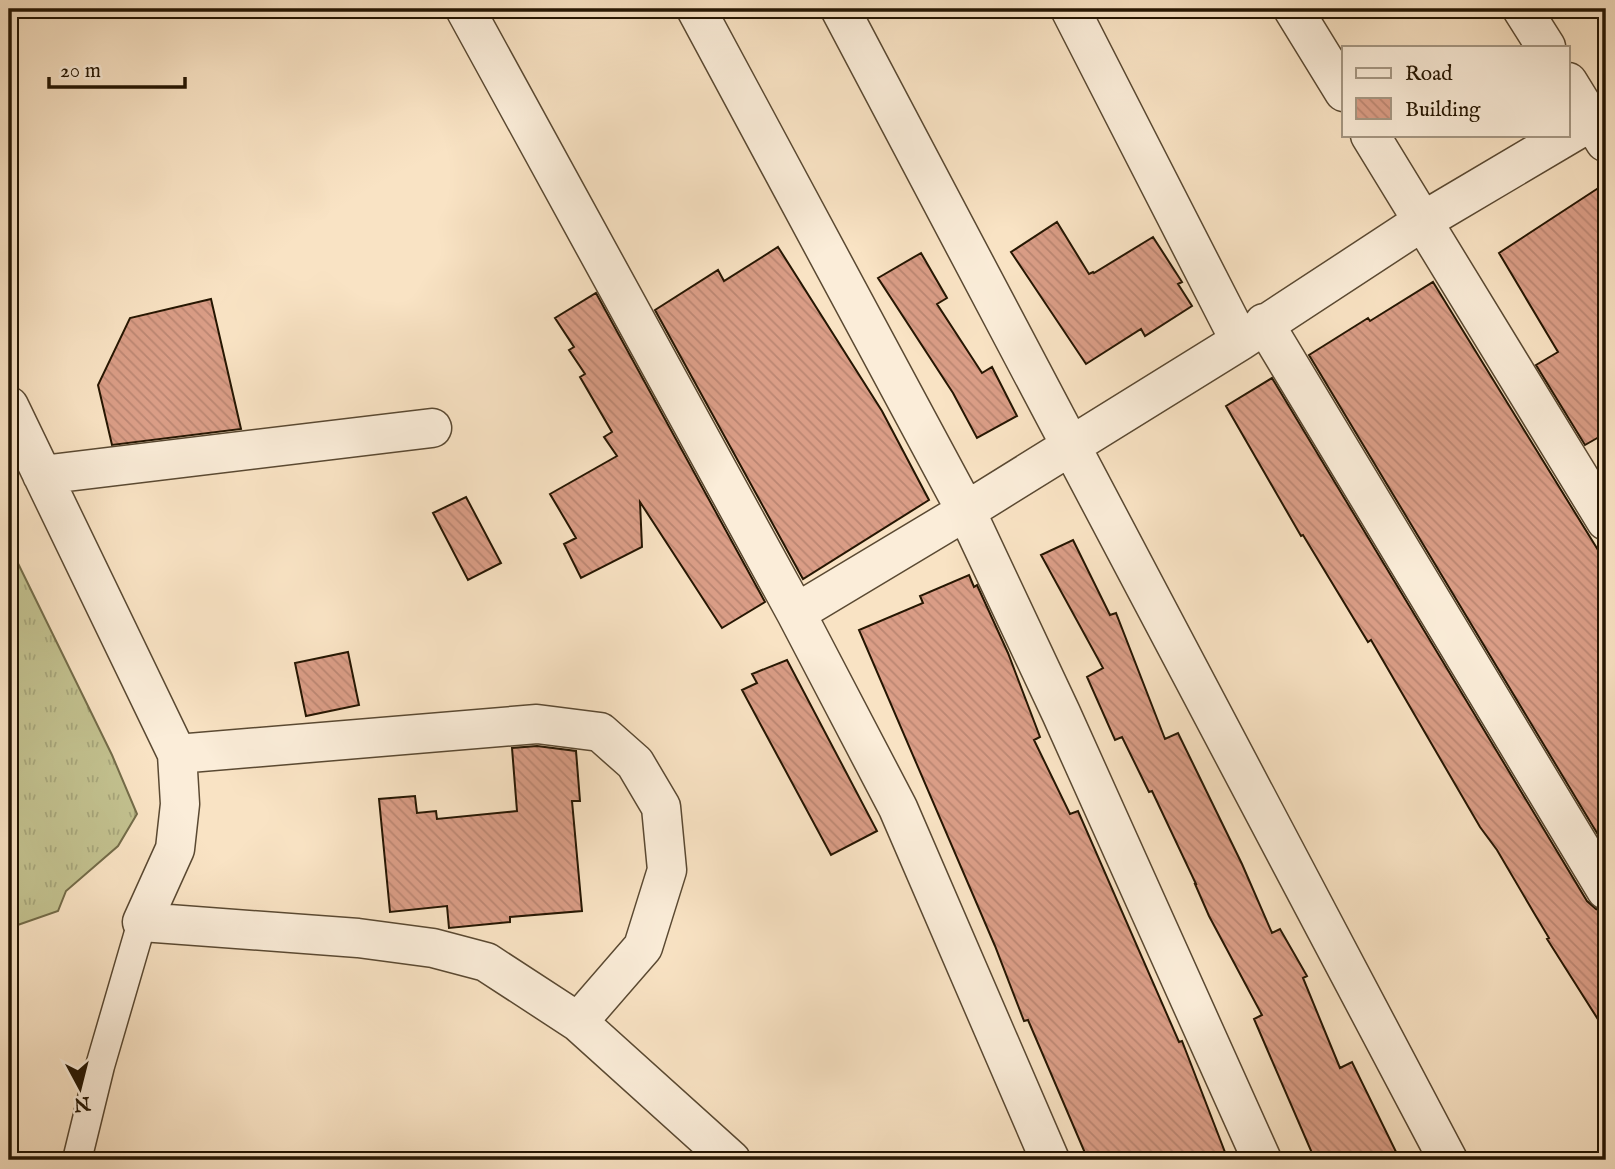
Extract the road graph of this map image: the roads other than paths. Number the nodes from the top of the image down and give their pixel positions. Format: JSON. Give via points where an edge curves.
{"nodes":[{"id":1,"x":465,"y":9,"type":"edge"},
{"id":2,"x":696,"y":9,"type":"edge"},
{"id":3,"x":840,"y":9,"type":"edge"},
{"id":4,"x":1070,"y":9,"type":"edge"},
{"id":5,"x":1293,"y":9,"type":"edge"},
{"id":6,"x":1522,"y":9,"type":"edge"},
{"id":7,"x":1545,"y":46,"type":"edge"},
{"id":8,"x":1570,"y":85,"type":"edge"},
{"id":9,"x":1342,"y":89,"type":"edge"},
{"id":10,"x":1599,"y":133,"type":"edge"},
{"id":11,"x":1371,"y":136,"type":"edge"},
{"id":12,"x":1423,"y":221,"type":"junction"},
{"id":13,"x":1252,"y":332,"type":"junction"},
{"id":14,"x":9,"y":405,"type":"edge"},
{"id":15,"x":432,"y":428,"type":"dead end"},
{"id":16,"x":1072,"y":446,"type":"junction"},
{"id":17,"x":42,"y":475,"type":"junction"},
{"id":18,"x":966,"y":511,"type":"junction"},
{"id":19,"x":1606,"y":521,"type":"edge"},
{"id":20,"x":796,"y":613,"type":"junction"},
{"id":21,"x":177,"y":754,"type":"junction"},
{"id":22,"x":1606,"y":890,"type":"edge"},
{"id":23,"x":142,"y":922,"type":"junction"},
{"id":24,"x":578,"y":1022,"type":"junction"},
{"id":25,"x":77,"y":1160,"type":"edge"},
{"id":26,"x":731,"y":1160,"type":"edge"},
{"id":27,"x":1050,"y":1160,"type":"edge"},
{"id":28,"x":1262,"y":1160,"type":"edge"},
{"id":29,"x":1448,"y":1160,"type":"edge"}],
"edges":[{"from":1,"to":20,"type":"street"},
{"from":2,"to":18,"type":"street"},
{"from":3,"to":16,"type":"street"},
{"from":4,"to":13,"type":"street"},
{"from":5,"to":9,"type":"street"},
{"from":6,"to":7,"type":"street"},
{"from":8,"to":10,"type":"street"},
{"from":10,"to":12,"type":"street"},
{"from":11,"to":12,"type":"street"},
{"from":12,"to":13,"type":"street"},
{"from":12,"to":19,"type":"street"},
{"from":13,"to":16,"type":"street"},
{"from":13,"to":22,"type":"street"},
{"from":14,"to":17,"type":"street"},
{"from":15,"to":17,"type":"street"},
{"from":16,"to":18,"type":"street"},
{"from":16,"to":29,"type":"street"},
{"from":17,"to":21,"type":"street"},
{"from":18,"to":20,"type":"street"},
{"from":18,"to":28,"type":"street","via":[[1062,713]]},
{"from":20,"to":27,"type":"street","via":[[898,808]]},
{"from":21,"to":23,"type":"street","via":[[180,804],[174,849]]},
{"from":21,"to":24,"type":"street","via":[[537,724],[600,732],[635,763],[661,807],[667,870],[643,947]]},
{"from":23,"to":24,"type":"street","via":[[433,948],[486,962]]},
{"from":23,"to":25,"type":"lane"},
{"from":24,"to":26,"type":"street"}]}
